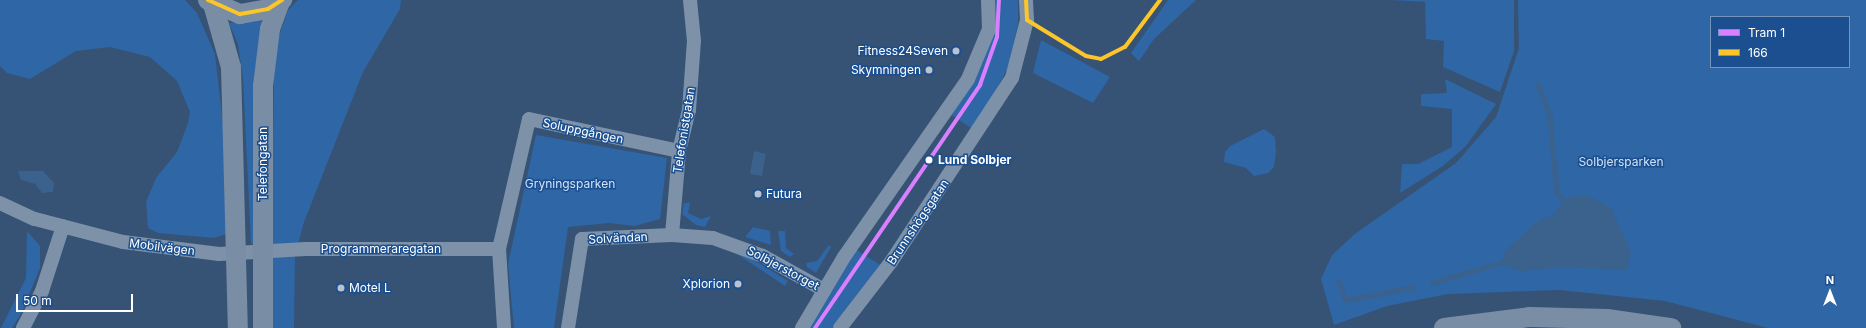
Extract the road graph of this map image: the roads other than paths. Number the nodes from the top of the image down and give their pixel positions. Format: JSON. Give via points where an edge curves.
{"nodes":[{"id":1,"x":690,"y":0,"type":"edge"},
{"id":2,"x":988,"y":0,"type":"edge"},
{"id":3,"x":1026,"y":0,"type":"edge"},
{"id":4,"x":281,"y":1,"type":"edge"},
{"id":5,"x":210,"y":2,"type":"edge"},
{"id":6,"x":679,"y":151,"type":"junction"},
{"id":7,"x":0,"y":203,"type":"edge"},
{"id":8,"x":63,"y":226,"type":"junction"},
{"id":9,"x":672,"y":235,"type":"junction"},
{"id":10,"x":499,"y":250,"type":"junction"},
{"id":11,"x":264,"y":253,"type":"junction"},
{"id":12,"x":238,"y":254,"type":"junction"},
{"id":13,"x":824,"y":290,"type":"junction"},
{"id":14,"x":1465,"y":326,"type":"edge"},
{"id":15,"x":23,"y":328,"type":"edge"},
{"id":16,"x":238,"y":328,"type":"edge"},
{"id":17,"x":264,"y":328,"type":"edge"},
{"id":18,"x":504,"y":328,"type":"edge"},
{"id":19,"x":568,"y":328,"type":"edge"},
{"id":20,"x":802,"y":328,"type":"edge"},
{"id":21,"x":840,"y":328,"type":"edge"},
{"id":22,"x":1444,"y":328,"type":"edge"},
{"id":23,"x":1671,"y":328,"type":"edge"}],
"edges":[{"from":1,"to":6,"type":"street","name":"Telefonistgatan","via":[[694,41],[689,110]]},
{"from":2,"to":13,"type":"street","via":[[989,29],[982,52],[968,79]]},
{"from":3,"to":21,"type":"street","name":"Brunnshögsgatan","via":[[1027,20],[1012,78],[891,262]]},
{"from":4,"to":5,"type":"street","via":[[254,13],[240,14]]},
{"from":4,"to":11,"type":"street","name":"Telefongatan","via":[[270,30],[262,86]]},
{"from":5,"to":12,"type":"street","via":[[231,67]]},
{"from":6,"to":9,"type":"street","name":"Telefonistgatan"},
{"from":6,"to":10,"type":"street","name":"Soluppgången","via":[[529,119]]},
{"from":7,"to":8,"type":"street","name":"Mobilvägen"},
{"from":8,"to":12,"type":"street","name":"Mobilvägen","via":[[141,246]]},
{"from":8,"to":15,"type":"street","via":[[42,291]]},
{"from":9,"to":13,"type":"street","name":"Solbjerstorget","via":[[713,238],[739,245]]},
{"from":9,"to":19,"type":"street","name":"Solvändan","via":[[582,239]]},
{"from":10,"to":11,"type":"street","name":"Programmeraregatan","via":[[306,250]]},
{"from":10,"to":18,"type":"street","name":"Soluppgången"},
{"from":11,"to":12,"type":"street","name":"Mobilvägen"},
{"from":11,"to":17,"type":"street","name":"Telefongatan"},
{"from":12,"to":16,"type":"street"},
{"from":13,"to":20,"type":"street"},
{"from":14,"to":22,"type":"street"},
{"from":14,"to":23,"type":"street","via":[[1569,317]]}]}
